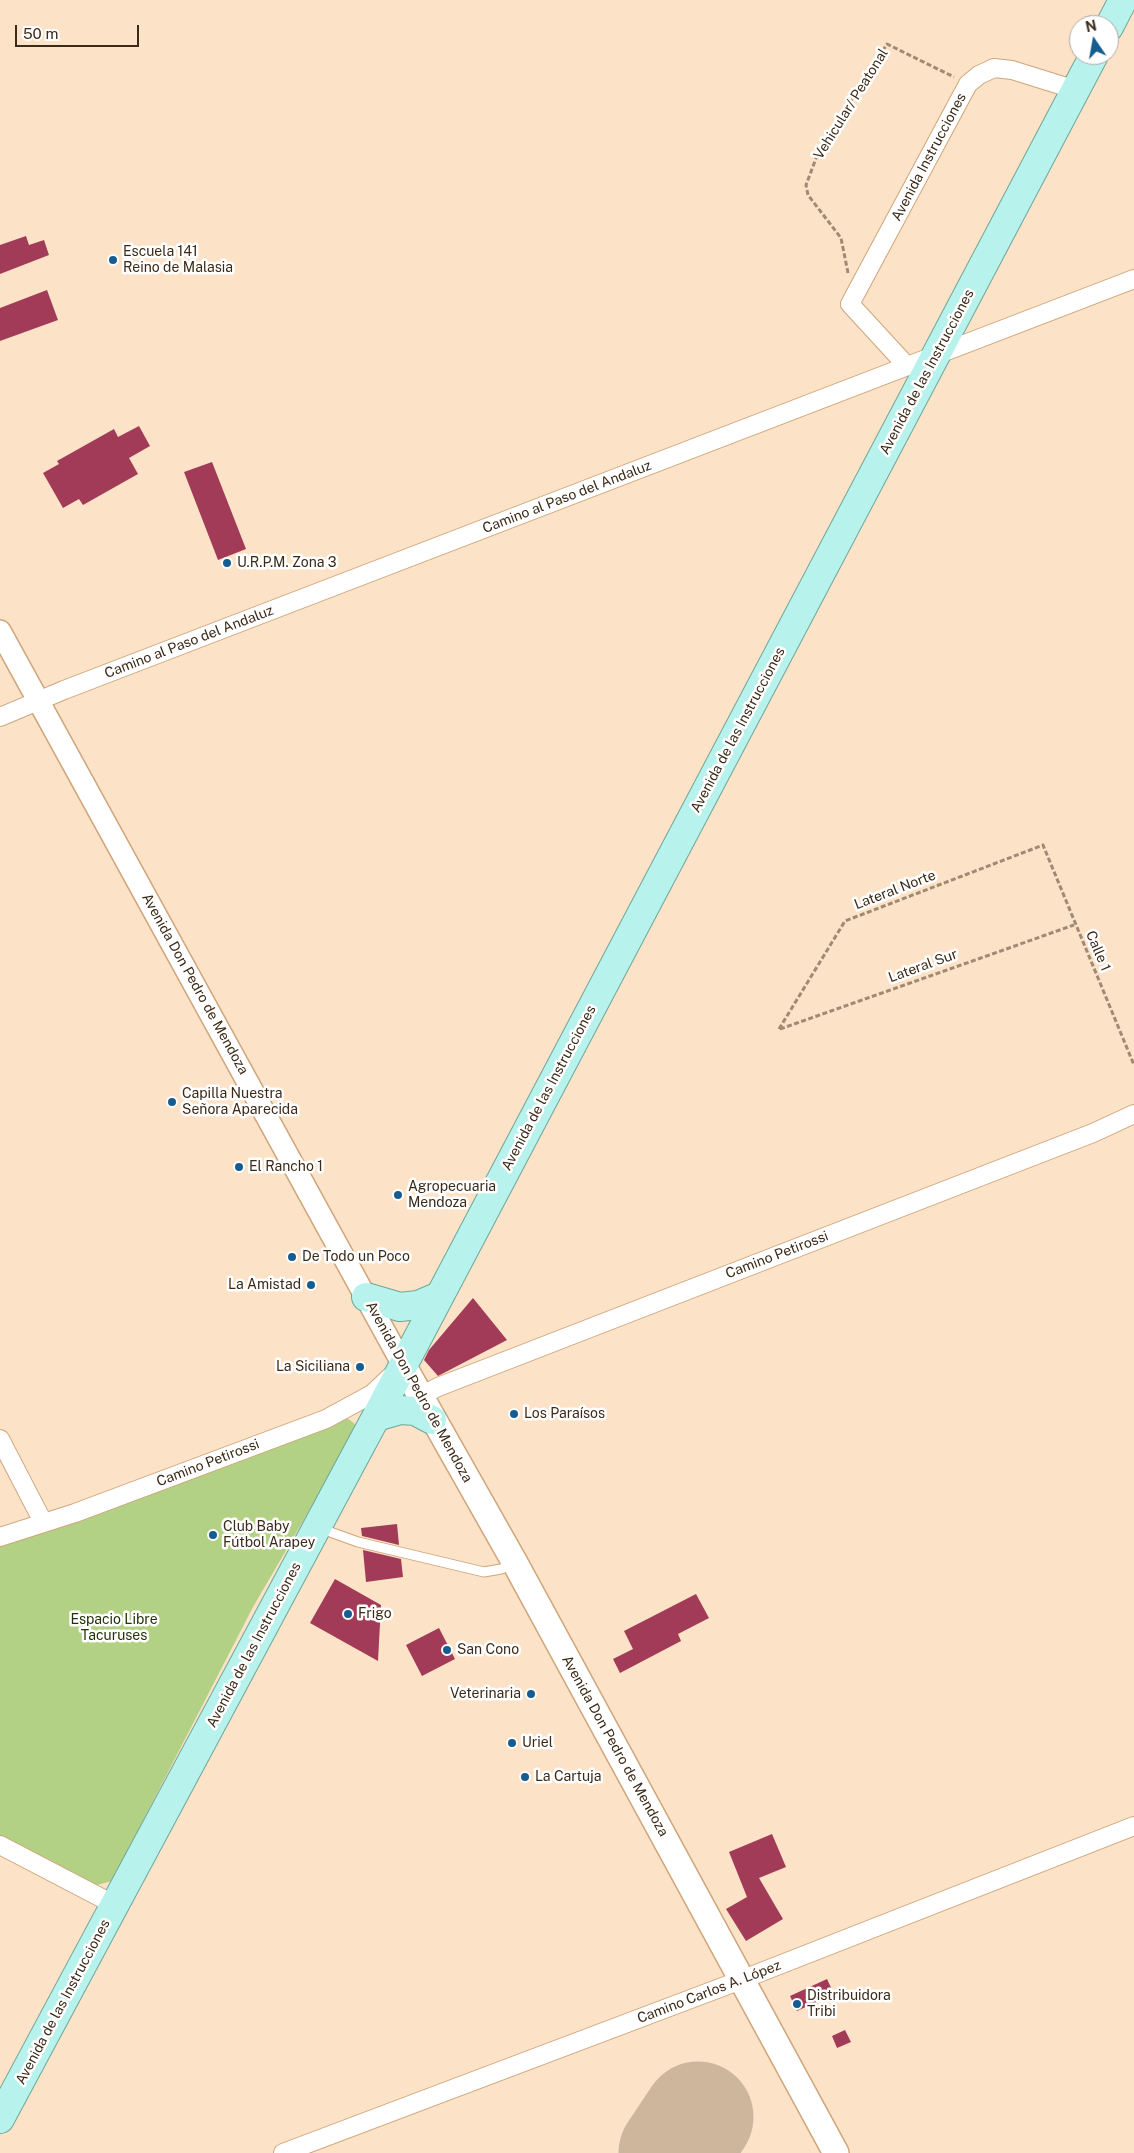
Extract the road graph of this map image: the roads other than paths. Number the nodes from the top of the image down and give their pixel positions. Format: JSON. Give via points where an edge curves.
{"nodes":[{"id":1,"x":1123,"y":0,"type":"edge"},
{"id":2,"x":1115,"y":15,"type":"edge"},
{"id":3,"x":1089,"y":65,"type":"edge"},
{"id":4,"x":1076,"y":90,"type":"junction"},
{"id":5,"x":1134,"y":279,"type":"edge"},
{"id":6,"x":937,"y":353,"type":"junction"},
{"id":7,"x":907,"y":366,"type":"junction"},
{"id":8,"x":0,"y":632,"type":"edge"},
{"id":9,"x":39,"y":701,"type":"junction"},
{"id":10,"x":0,"y":717,"type":"edge"},
{"id":11,"x":1134,"y":1114,"type":"edge"},
{"id":12,"x":439,"y":1296,"type":"junction"},
{"id":13,"x":366,"y":1297,"type":"junction"},
{"id":14,"x":403,"y":1365,"type":"junction"},
{"id":15,"x":426,"y":1408,"type":"junction"},
{"id":16,"x":376,"y":1417,"type":"junction"},
{"id":17,"x":0,"y":1439,"type":"edge"},
{"id":18,"x":43,"y":1522,"type":"junction"},
{"id":19,"x":317,"y":1527,"type":"junction"},
{"id":20,"x":0,"y":1537,"type":"edge"},
{"id":21,"x":515,"y":1563,"type":"junction"},
{"id":22,"x":1134,"y":1826,"type":"edge"},
{"id":23,"x":0,"y":1845,"type":"edge"},
{"id":24,"x":115,"y":1905,"type":"junction"},
{"id":25,"x":742,"y":1980,"type":"junction"},
{"id":26,"x":0,"y":2120,"type":"edge"},
{"id":27,"x":283,"y":2153,"type":"edge"},
{"id":28,"x":836,"y":2153,"type":"edge"}],
"edges":[{"from":1,"to":2,"type":"main road"},
{"from":3,"to":4,"type":"main road","name":"Avenida de las Instrucciones"},
{"from":4,"to":6,"type":"main road","name":"Avenida de las Instrucciones"},
{"from":4,"to":7,"type":"street","name":"Avenida Instrucciones","via":[[1021,72],[994,68],[968,84],[850,304]]},
{"from":5,"to":6,"type":"street","name":"Camino al Paso del Andaluz"},
{"from":6,"to":7,"type":"street","name":"Camino al Paso del Andaluz"},
{"from":6,"to":12,"type":"main road","name":"Avenida de las Instrucciones"},
{"from":7,"to":9,"type":"street","name":"Camino al Paso del Andaluz"},
{"from":8,"to":9,"type":"street","name":"Avenida Don Pedro de Mendoza"},
{"from":9,"to":10,"type":"street","name":"Camino al Paso del Andaluz"},
{"from":9,"to":13,"type":"street","name":"Avenida Don Pedro de Mendoza"},
{"from":11,"to":15,"type":"street","name":"Camino Petirossi","via":[[1084,1137],[453,1381]]},
{"from":12,"to":13,"type":"main road","via":[[418,1305],[400,1307]]},
{"from":12,"to":14,"type":"main road","name":"Avenida de las Instrucciones"},
{"from":13,"to":14,"type":"street","name":"Avenida Don Pedro de Mendoza"},
{"from":14,"to":15,"type":"main road","name":"Avenida Don Pedro de Mendoza"},
{"from":14,"to":16,"type":"main road","name":"Avenida de las Instrucciones"},
{"from":14,"to":18,"type":"street","name":"Camino Petirossi","via":[[372,1394],[326,1419]]},
{"from":15,"to":16,"type":"main road","via":[[400,1410]]},
{"from":15,"to":21,"type":"main road","name":"Avenida Don Pedro de Mendoza"},
{"from":16,"to":19,"type":"main road","name":"Avenida de las Instrucciones"},
{"from":17,"to":18,"type":"street"},
{"from":18,"to":20,"type":"street","name":"Camino Petirossi"},
{"from":19,"to":21,"type":"lane","via":[[358,1542],[484,1572]]},
{"from":19,"to":24,"type":"main road","name":"Avenida de las Instrucciones"},
{"from":21,"to":25,"type":"main road","name":"Avenida Don Pedro de Mendoza"},
{"from":22,"to":25,"type":"street","name":"Camino Carlos A. López"},
{"from":23,"to":24,"type":"street"},
{"from":24,"to":26,"type":"main road","name":"Avenida de las Instrucciones"},
{"from":25,"to":27,"type":"street","name":"Camino Carlos A. López"},
{"from":25,"to":28,"type":"main road","name":"Avenida Don Pedro de Mendoza"}]}
